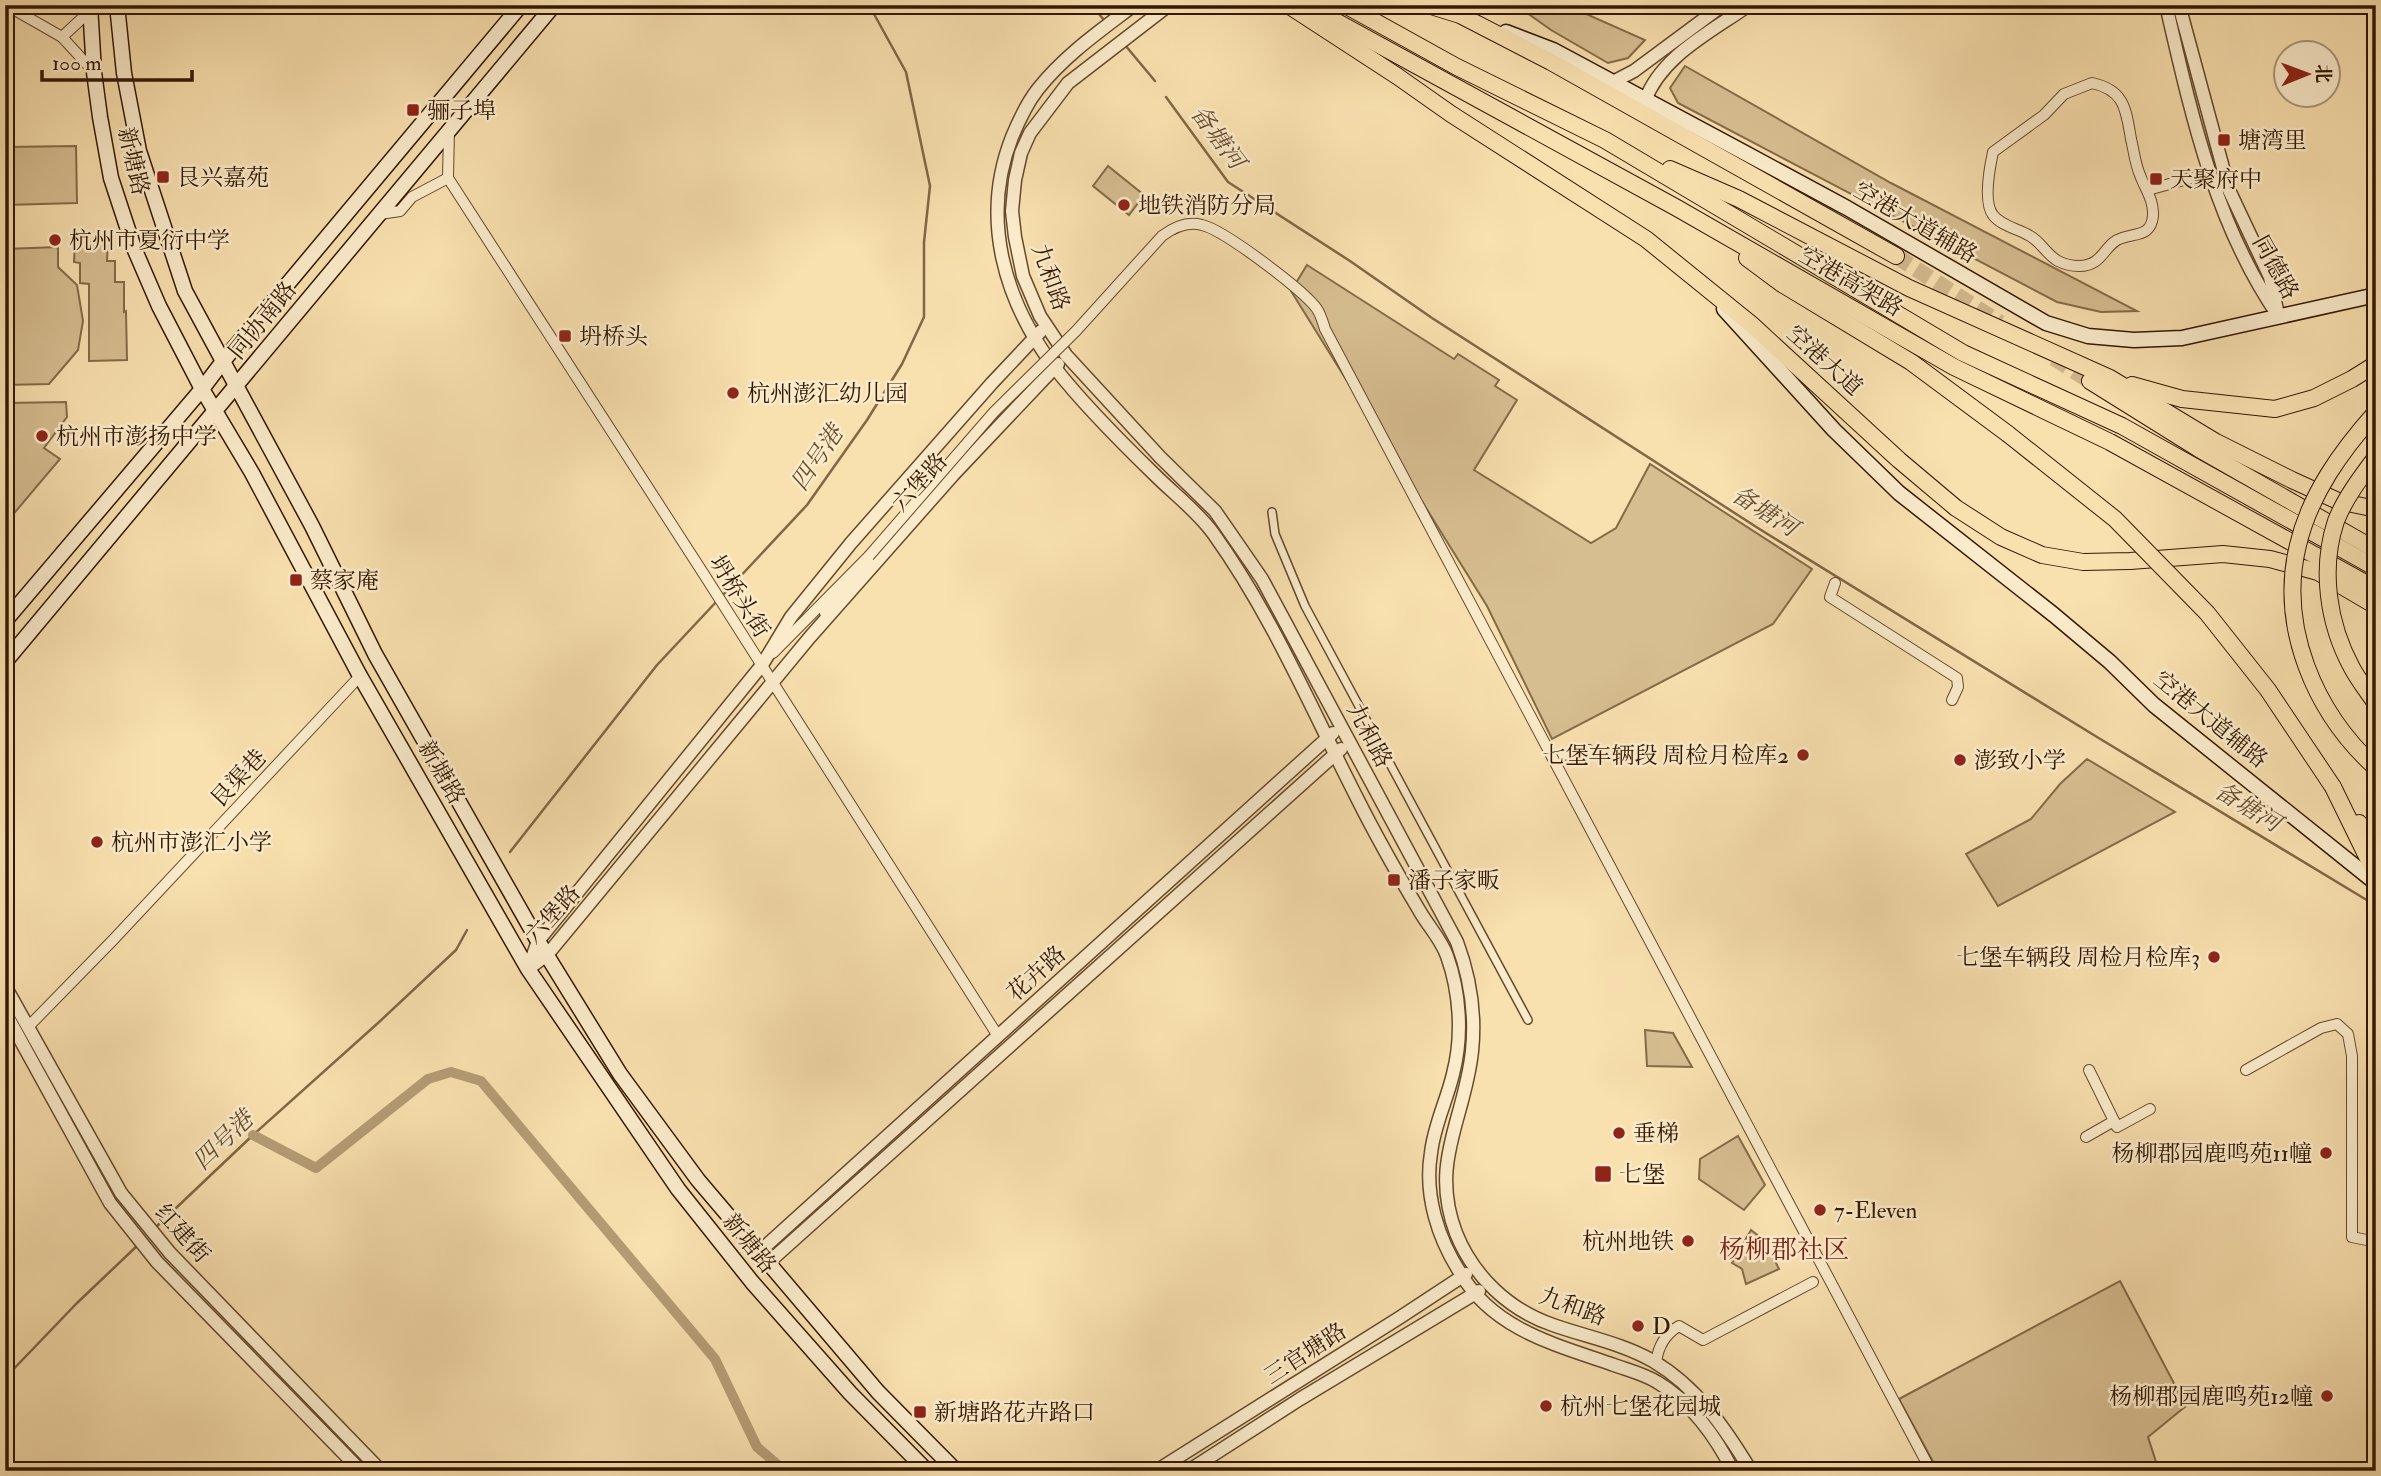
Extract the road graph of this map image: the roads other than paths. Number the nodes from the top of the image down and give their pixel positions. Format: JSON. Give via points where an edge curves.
{"nodes":[{"id":1,"x":6,"y":5,"type":"edge"},
{"id":2,"x":117,"y":5,"type":"edge"},
{"id":3,"x":521,"y":5,"type":"edge"},
{"id":4,"x":554,"y":5,"type":"edge"},
{"id":5,"x":1134,"y":5,"type":"edge"},
{"id":6,"x":1169,"y":5,"type":"edge"},
{"id":7,"x":1288,"y":5,"type":"edge"},
{"id":8,"x":1306,"y":5,"type":"edge"},
{"id":9,"x":1345,"y":5,"type":"edge"},
{"id":10,"x":1427,"y":5,"type":"edge"},
{"id":11,"x":1723,"y":5,"type":"edge"},
{"id":12,"x":1749,"y":5,"type":"edge"},
{"id":13,"x":2166,"y":5,"type":"edge"},
{"id":14,"x":2179,"y":5,"type":"edge"},
{"id":15,"x":90,"y":8,"type":"edge"},
{"id":16,"x":1460,"y":15,"type":"junction"},
{"id":17,"x":62,"y":37,"type":"junction"},
{"id":18,"x":94,"y":72,"type":"junction"},
{"id":19,"x":1611,"y":83,"type":"junction"},
{"id":20,"x":1645,"y":101,"type":"junction"},
{"id":21,"x":449,"y":130,"type":"junction"},
{"id":22,"x":1605,"y":140,"type":"junction"},
{"id":23,"x":2209,"y":173,"type":"junction"},
{"id":24,"x":448,"y":177,"type":"junction"},
{"id":25,"x":2148,"y":190,"type":"junction"},
{"id":26,"x":1677,"y":208,"type":"junction"},
{"id":27,"x":379,"y":214,"type":"junction"},
{"id":28,"x":1896,"y":256,"type":"tunnel mouth"},
{"id":29,"x":1686,"y":270,"type":"junction"},
{"id":30,"x":2376,"y":295,"type":"edge"},
{"id":31,"x":2279,"y":317,"type":"junction"},
{"id":32,"x":1046,"y":326,"type":"junction"},
{"id":33,"x":1035,"y":337,"type":"junction"},
{"id":34,"x":1066,"y":355,"type":"junction"},
{"id":35,"x":223,"y":360,"type":"junction"},
{"id":36,"x":2376,"y":364,"type":"edge"},
{"id":37,"x":1055,"y":367,"type":"junction"},
{"id":38,"x":2110,"y":378,"type":"junction"},
{"id":39,"x":2090,"y":381,"type":"tunnel mouth"},
{"id":40,"x":237,"y":386,"type":"junction"},
{"id":41,"x":202,"y":389,"type":"junction"},
{"id":42,"x":216,"y":410,"type":"junction"},
{"id":43,"x":2376,"y":411,"type":"edge"},
{"id":44,"x":2376,"y":457,"type":"edge"},
{"id":45,"x":2376,"y":509,"type":"edge"},
{"id":46,"x":1272,"y":512,"type":"dead end"},
{"id":47,"x":2376,"y":550,"type":"edge"},
{"id":48,"x":869,"y":556,"type":"junction"},
{"id":49,"x":2376,"y":568,"type":"edge"},
{"id":50,"x":1835,"y":583,"type":"dead end"},
{"id":51,"x":2376,"y":589,"type":"edge"},
{"id":52,"x":2376,"y":606,"type":"edge"},
{"id":53,"x":5,"y":621,"type":"edge"},
{"id":54,"x":810,"y":637,"type":"junction"},
{"id":55,"x":5,"y":662,"type":"edge"},
{"id":56,"x":762,"y":665,"type":"junction"},
{"id":57,"x":360,"y":676,"type":"junction"},
{"id":58,"x":774,"y":683,"type":"junction"},
{"id":59,"x":1952,"y":700,"type":"dead end"},
{"id":60,"x":2376,"y":704,"type":"edge"},
{"id":61,"x":1341,"y":725,"type":"junction"},
{"id":62,"x":1328,"y":737,"type":"junction"},
{"id":63,"x":1349,"y":741,"type":"junction"},
{"id":64,"x":1590,"y":750,"type":"dead end"},
{"id":65,"x":1336,"y":754,"type":"junction"},
{"id":66,"x":1552,"y":757,"type":"junction"},
{"id":67,"x":2376,"y":768,"type":"edge"},
{"id":68,"x":2333,"y":787,"type":"junction"},
{"id":69,"x":2376,"y":845,"type":"edge"},
{"id":70,"x":2376,"y":875,"type":"edge"},
{"id":71,"x":2376,"y":883,"type":"edge"},
{"id":72,"x":538,"y":941,"type":"junction"},
{"id":73,"x":547,"y":956,"type":"junction"},
{"id":74,"x":528,"y":969,"type":"junction"},
{"id":75,"x":5,"y":986,"type":"edge"},
{"id":76,"x":5,"y":1012,"type":"edge"},
{"id":77,"x":1528,"y":1020,"type":"dead end"},
{"id":78,"x":28,"y":1027,"type":"junction"},
{"id":79,"x":998,"y":1036,"type":"junction"},
{"id":80,"x":2246,"y":1069,"type":"dead end"},
{"id":81,"x":2088,"y":1070,"type":"dead end"},
{"id":82,"x":2150,"y":1109,"type":"dead end"},
{"id":83,"x":2114,"y":1121,"type":"junction"},
{"id":84,"x":2085,"y":1137,"type":"dead end"},
{"id":85,"x":2376,"y":1242,"type":"edge"},
{"id":86,"x":763,"y":1258,"type":"junction"},
{"id":87,"x":1475,"y":1268,"type":"junction"},
{"id":88,"x":1462,"y":1276,"type":"junction"},
{"id":89,"x":1813,"y":1282,"type":"dead end"},
{"id":90,"x":1488,"y":1285,"type":"junction"},
{"id":91,"x":1474,"y":1294,"type":"junction"},
{"id":92,"x":1656,"y":1363,"type":"junction"},
{"id":93,"x":361,"y":1471,"type":"edge"},
{"id":94,"x":381,"y":1471,"type":"edge"},
{"id":95,"x":927,"y":1471,"type":"edge"},
{"id":96,"x":956,"y":1471,"type":"edge"},
{"id":97,"x":1156,"y":1471,"type":"edge"},
{"id":98,"x":1188,"y":1471,"type":"edge"},
{"id":99,"x":1733,"y":1471,"type":"edge"},
{"id":100,"x":1751,"y":1471,"type":"edge"},
{"id":101,"x":1931,"y":1471,"type":"edge"}],
"edges":[{"from":1,"to":17,"type":"street"},
{"from":2,"to":35,"type":"main road","name":"新塘路","via":[[139,151],[185,291]]},
{"from":3,"to":35,"type":"main road","name":"同协南路"},
{"from":4,"to":21,"type":"main road","name":"同协南路"},
{"from":5,"to":33,"type":"street","name":"九和路","via":[[1063,60],[1034,93],[1000,175],[999,253],[1013,298]]},
{"from":6,"to":32,"type":"street","name":"九和路","via":[[1068,83],[1042,115],[1021,153],[1012,211],[1014,237],[1031,298]]},
{"from":7,"to":29,"type":"main road","name":"空港大道","via":[[1646,239]]},
{"from":8,"to":26,"type":"main road","name":"空港高架路"},
{"from":9,"to":22,"type":"main road","name":"空港高架路"},
{"from":10,"to":16,"type":"main road"},
{"from":11,"to":19,"type":"street"},
{"from":12,"to":20,"type":"street","via":[[1668,63],[1656,76]]},
{"from":13,"to":23,"type":"street","name":"同德路"},
{"from":14,"to":31,"type":"street","name":"同德路","via":[[2229,190],[2270,277]]},
{"from":15,"to":17,"type":"street"},
{"from":15,"to":18,"type":"main road","name":"新塘路"},
{"from":16,"to":19,"type":"main road","name":"空港大道辅路","via":[[1553,50]]},
{"from":16,"to":28,"type":"main road"},
{"from":17,"to":18,"type":"street"},
{"from":18,"to":41,"type":"main road","name":"新塘路","via":[[111,178],[134,248]]},
{"from":19,"to":20,"type":"main road","name":"空港大道辅路"},
{"from":20,"to":31,"type":"main road","name":"空港大道辅路","via":[[1836,202],[2046,323],[2088,336],[2134,340],[2182,338]]},
{"from":21,"to":24,"type":"street"},
{"from":21,"to":27,"type":"main road","name":"同协南路"},
{"from":22,"to":38,"type":"main road","via":[[1739,199],[1909,288]]},
{"from":22,"to":49,"type":"main road","name":"空港高架路","via":[[1963,352],[2122,426]]},
{"from":23,"to":25,"type":"street"},
{"from":23,"to":31,"type":"street","name":"同德路","via":[[2230,227]]},
{"from":24,"to":27,"type":"street","via":[[412,197],[400,211]]},
{"from":24,"to":56,"type":"street","name":"坍桥头街"},
{"from":25,"to":25,"type":"street","via":[[2153,216],[2148,229],[2120,238],[2100,259],[2079,266],[2055,259],[2029,235],[1993,215],[1988,178],[1993,152],[2044,115],[2064,94],[2092,83],[2117,94],[2126,112],[2140,177]]},
{"from":26,"to":51,"type":"main road","name":"空港高架路","via":[[1954,367],[2110,442]]},
{"from":26,"to":68,"type":"main road","bridge":true,"via":[[1783,284],[1911,362],[2115,519],[2207,613],[2268,690]]},
{"from":27,"to":40,"type":"main road","name":"同协南路"},
{"from":29,"to":52,"type":"main road","name":"空港大道","via":[[1899,460],[1956,508],[2001,537],[2042,555],[2083,562],[2223,554],[2270,559],[2318,572]]},
{"from":29,"to":71,"type":"main road","name":"空港大道辅路","via":[[1899,493],[2054,615],[2154,705]]},
{"from":30,"to":31,"type":"main road","name":"空港大道辅路"},
{"from":32,"to":33,"type":"street","name":"六堡路"},
{"from":32,"to":34,"type":"street","name":"九和路"},
{"from":33,"to":37,"type":"street","name":"九和路"},
{"from":33,"to":56,"type":"street","name":"六堡路","via":[[851,543],[791,617]]},
{"from":34,"to":37,"type":"street","name":"六堡路"},
{"from":34,"to":61,"type":"street","name":"九和路","via":[[1215,511],[1262,579]]},
{"from":35,"to":40,"type":"main road","name":"新塘路"},
{"from":35,"to":41,"type":"main road","name":"同协南路"},
{"from":36,"to":38,"type":"main road","via":[[2314,398],[2275,409],[2182,399]]},
{"from":37,"to":54,"type":"street","name":"六堡路"},
{"from":37,"to":62,"type":"street","name":"九和路","via":[[1151,472],[1211,529],[1254,595]]},
{"from":38,"to":45,"type":"main road","bridge":true,"via":[[2291,480],[2338,501]]},
{"from":39,"to":47,"type":"main road"},
{"from":40,"to":42,"type":"main road","name":"同协南路"},
{"from":40,"to":72,"type":"main road","name":"新塘路","via":[[375,654]]},
{"from":41,"to":42,"type":"main road","name":"新塘路"},
{"from":41,"to":53,"type":"main road","name":"同协南路"},
{"from":42,"to":55,"type":"main road","name":"同协南路"},
{"from":42,"to":57,"type":"main road","name":"新塘路"},
{"from":43,"to":67,"type":"main road","bridge":true,"via":[[2350,442],[2310,509],[2293,572],[2299,641],[2317,692],[2344,734]]},
{"from":44,"to":60,"type":"main road","bridge":true,"via":[[2336,521],[2326,563],[2332,618],[2351,667]]},
{"from":46,"to":77,"type":"street","via":[[1275,534],[1306,606]]},
{"from":48,"to":54,"type":"street"},
{"from":48,"to":56,"type":"street"},
{"from":48,"to":66,"type":"street","bridge":true,"via":[[994,412],[1162,236],[1184,224],[1202,224],[1235,241],[1317,310]]},
{"from":50,"to":59,"type":"street","via":[[1830,597],[1957,678]]},
{"from":54,"to":58,"type":"street","name":"六堡路"},
{"from":56,"to":58,"type":"street","name":"坍桥头街"},
{"from":56,"to":72,"type":"street","name":"六堡路"},
{"from":57,"to":74,"type":"main road","name":"新塘路"},
{"from":57,"to":78,"type":"street","name":"艮渠巷"},
{"from":58,"to":73,"type":"street","name":"六堡路"},
{"from":58,"to":79,"type":"street","name":"坍桥头街"},
{"from":61,"to":62,"type":"street","name":"花卉路"},
{"from":61,"to":63,"type":"street","name":"九和路"},
{"from":62,"to":65,"type":"street","name":"九和路"},
{"from":62,"to":79,"type":"street","name":"花卉路"},
{"from":63,"to":65,"type":"street","name":"花卉路"},
{"from":63,"to":87,"type":"street","name":"九和路","via":[[1467,968],[1472,1052],[1445,1174],[1449,1212]]},
{"from":64,"to":66,"type":"street"},
{"from":65,"to":86,"type":"street","name":"花卉路"},
{"from":65,"to":88,"type":"street","name":"九和路","via":[[1451,968],[1459,1030],[1454,1071],[1437,1125],[1429,1173],[1437,1223]]},
{"from":66,"to":101,"type":"street","bridge":true},
{"from":68,"to":69,"type":"main road"},
{"from":68,"to":70,"type":"main road"},
{"from":72,"to":73,"type":"main road","name":"新塘路"},
{"from":72,"to":74,"type":"street","name":"六堡路"},
{"from":73,"to":74,"type":"street","name":"六堡路"},
{"from":73,"to":86,"type":"main road","name":"新塘路","via":[[620,1074]]},
{"from":74,"to":95,"type":"main road","name":"新塘路","via":[[678,1189],[744,1272]]},
{"from":75,"to":78,"type":"street","name":"红建街"},
{"from":76,"to":93,"type":"street","name":"红建街","via":[[110,1203],[157,1262]]},
{"from":78,"to":94,"type":"street","name":"红建街","via":[[121,1193],[170,1253]]},
{"from":79,"to":86,"type":"street","name":"花卉路"},
{"from":80,"to":85,"type":"street","via":[[2321,1028],[2337,1024],[2348,1034],[2352,1055],[2352,1237]]},
{"from":81,"to":83,"type":"street"},
{"from":82,"to":83,"type":"street","via":[[2117,1127]]},
{"from":83,"to":84,"type":"street"},
{"from":86,"to":96,"type":"main road","name":"新塘路","via":[[878,1392]]},
{"from":87,"to":88,"type":"street","name":"三官塘路"},
{"from":87,"to":90,"type":"street","name":"九和路"},
{"from":88,"to":91,"type":"street","name":"九和路"},
{"from":88,"to":97,"type":"street","name":"三官塘路"},
{"from":89,"to":92,"type":"street","via":[[1703,1340],[1679,1326],[1668,1333]]},
{"from":90,"to":91,"type":"street","name":"三官塘路"},
{"from":90,"to":92,"type":"street","name":"九和路","via":[[1533,1317],[1611,1342]]},
{"from":91,"to":98,"type":"street","name":"三官塘路"},
{"from":91,"to":99,"type":"street","name":"九和路","via":[[1524,1332],[1664,1387],[1695,1414]]},
{"from":92,"to":100,"type":"street","name":"九和路","via":[[1689,1388],[1719,1420]]}]}
